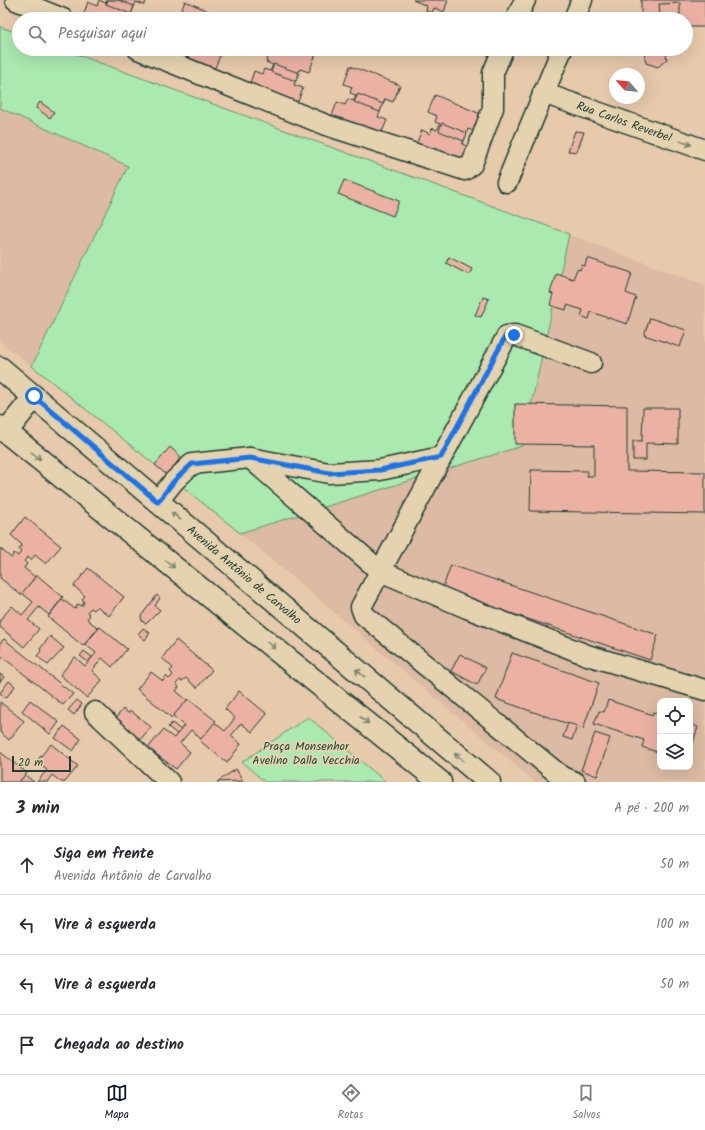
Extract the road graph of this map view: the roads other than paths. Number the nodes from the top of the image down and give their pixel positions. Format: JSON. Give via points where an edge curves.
{"nodes":[{"id":1,"x":16,"y":0,"type":"edge"},
{"id":2,"x":525,"y":0,"type":"edge"},
{"id":3,"x":582,"y":0,"type":"edge"},
{"id":4,"x":46,"y":12,"type":"edge"},
{"id":5,"x":519,"y":12,"type":"edge"},
{"id":6,"x":577,"y":12,"type":"edge"},
{"id":7,"x":155,"y":56,"type":"edge"},
{"id":8,"x":499,"y":56,"type":"edge"},
{"id":9,"x":559,"y":56,"type":"edge"},
{"id":10,"x":543,"y":93,"type":"junction"},
{"id":11,"x":705,"y":150,"type":"edge"},
{"id":12,"x":507,"y":182,"type":"dead end"},
{"id":13,"x":591,"y":363,"type":"dead end"},
{"id":14,"x":2,"y":375,"type":"edge"},
{"id":15,"x":34,"y":396,"type":"junction"},
{"id":16,"x":3,"y":430,"type":"edge"},
{"id":17,"x":441,"y":457,"type":"junction"},
{"id":18,"x":250,"y":458,"type":"junction"},
{"id":19,"x":158,"y":502,"type":"junction"},
{"id":20,"x":380,"y":571,"type":"junction"},
{"id":21,"x":705,"y":690,"type":"edge"},
{"id":22,"x":95,"y":712,"type":"dead end"},
{"id":23,"x":169,"y":782,"type":"edge"},
{"id":24,"x":440,"y":782,"type":"edge"},
{"id":25,"x":489,"y":782,"type":"edge"},
{"id":26,"x":575,"y":782,"type":"edge"}],
"edges":[{"from":1,"to":4,"type":"street"},
{"from":2,"to":5,"type":"street"},
{"from":3,"to":6,"type":"street"},
{"from":7,"to":8,"type":"street","via":[[326,125],[465,170],[472,164],[493,108],[493,73]]},
{"from":9,"to":10,"type":"street"},
{"from":10,"to":11,"type":"street","name":"Rua Carlos Reverbel","one_way":true},
{"from":10,"to":12,"type":"street"},
{"from":13,"to":17,"type":"street","via":[[514,335],[506,336]]},
{"from":14,"to":15,"type":"main road","name":"Avenida Antônio de Carvalho"},
{"from":15,"to":16,"type":"main road"},
{"from":15,"to":19,"type":"main road","name":"Avenida Antônio de Carvalho"},
{"from":16,"to":24,"type":"main road","one_way":true},
{"from":17,"to":18,"type":"street","via":[[380,470],[329,473]]},
{"from":17,"to":20,"type":"street"},
{"from":18,"to":19,"type":"street","via":[[192,464],[174,481]]},
{"from":18,"to":20,"type":"street"},
{"from":25,"to":19,"type":"main road","name":"Avenida Antônio de Carvalho","one_way":true},
{"from":20,"to":21,"type":"street","via":[[587,656]]},
{"from":20,"to":26,"type":"street","via":[[362,603],[364,615],[562,777]]},
{"from":22,"to":23,"type":"street"}]}
